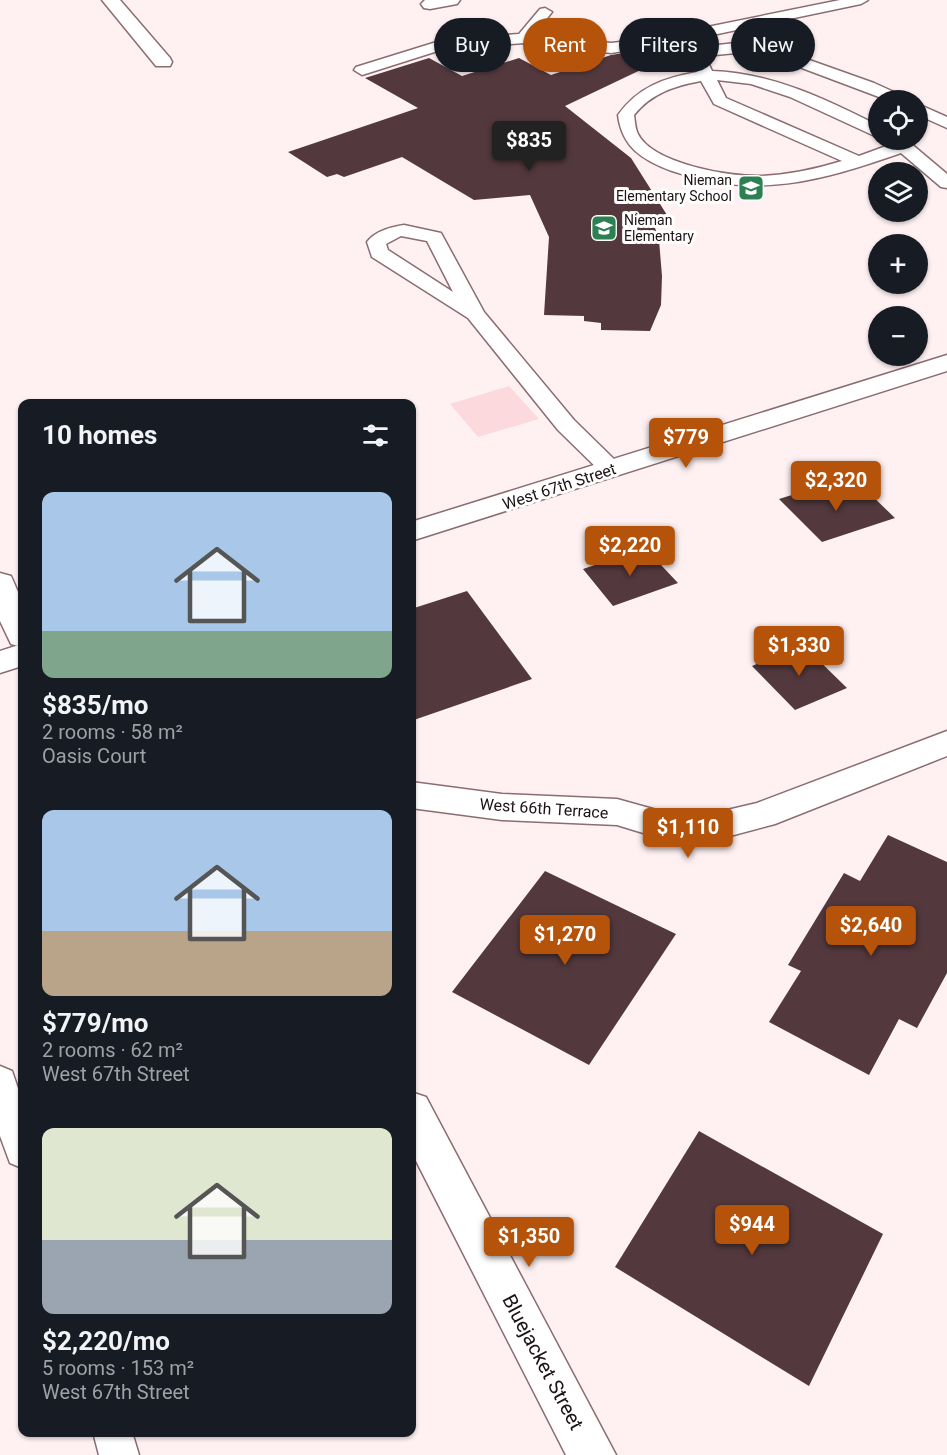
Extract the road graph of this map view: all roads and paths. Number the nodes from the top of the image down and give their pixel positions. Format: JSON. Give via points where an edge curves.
{"nodes":[{"id":1,"x":111,"y":0,"type":"edge"},
{"id":2,"x":451,"y":0,"type":"edge"},
{"id":3,"x":861,"y":0,"type":"edge"},
{"id":4,"x":430,"y":4,"type":"dead end"},
{"id":5,"x":545,"y":12,"type":"dead end"},
{"id":6,"x":540,"y":18,"type":"edge"},
{"id":7,"x":719,"y":29,"type":"edge"},
{"id":8,"x":523,"y":38,"type":"edge"},
{"id":9,"x":719,"y":50,"type":"edge"},
{"id":10,"x":163,"y":62,"type":"dead end"},
{"id":11,"x":362,"y":70,"type":"dead end"},
{"id":12,"x":705,"y":72,"type":"edge"},
{"id":13,"x":706,"y":75,"type":"junction"},
{"id":14,"x":877,"y":90,"type":"edge"},
{"id":15,"x":928,"y":114,"type":"edge"},
{"id":16,"x":947,"y":123,"type":"edge"},
{"id":17,"x":868,"y":127,"type":"edge"},
{"id":18,"x":883,"y":150,"type":"edge"},
{"id":19,"x":906,"y":150,"type":"edge"},
{"id":20,"x":859,"y":162,"type":"junction"},
{"id":21,"x":947,"y":183,"type":"edge"},
{"id":22,"x":475,"y":314,"type":"junction"},
{"id":23,"x":947,"y":363,"type":"edge"},
{"id":24,"x":611,"y":469,"type":"junction"},
{"id":25,"x":416,"y":530,"type":"edge"},
{"id":26,"x":0,"y":583,"type":"edge"},
{"id":27,"x":18,"y":627,"type":"edge"},
{"id":28,"x":18,"y":656,"type":"edge"},
{"id":29,"x":0,"y":662,"type":"edge"},
{"id":30,"x":947,"y":743,"type":"edge"},
{"id":31,"x":416,"y":796,"type":"edge"},
{"id":32,"x":0,"y":1081,"type":"edge"},
{"id":33,"x":416,"y":1120,"type":"edge"},
{"id":34,"x":18,"y":1139,"type":"edge"},
{"id":35,"x":114,"y":1437,"type":"edge"},
{"id":36,"x":119,"y":1455,"type":"edge"},
{"id":37,"x":592,"y":1455,"type":"edge"}],
"edges":[{"from":1,"to":10,"type":"street"},
{"from":2,"to":4,"type":"street"},
{"from":3,"to":7,"type":"lane"},
{"from":5,"to":6,"type":"lane"},
{"from":8,"to":11,"type":"lane","via":[[444,45]]},
{"from":9,"to":14,"type":"lane","via":[[736,48],[798,61]]},
{"from":12,"to":13,"type":"lane"},
{"from":13,"to":17,"type":"lane","via":[[732,75],[766,84],[836,110]]},
{"from":13,"to":20,"type":"lane","via":[[720,101]]},
{"from":13,"to":20,"type":"lane","via":[[666,83],[638,99],[626,115],[629,134],[654,157],[696,175],[753,183]]},
{"from":15,"to":16,"type":"lane"},
{"from":18,"to":20,"type":"lane"},
{"from":19,"to":21,"type":"lane"},
{"from":22,"to":22,"type":"lane","via":[[434,237],[409,229],[393,231],[376,242],[379,253]]},
{"from":22,"to":24,"type":"lane","via":[[566,425]]},
{"from":23,"to":24,"type":"street","name":"West 67th Street"},
{"from":24,"to":25,"type":"street","name":"West 67th Street"},
{"from":26,"to":27,"type":"street"},
{"from":28,"to":29,"type":"street"},
{"from":30,"to":31,"type":"street","name":"West 66th Terrace","via":[[763,815],[689,833],[616,812],[502,807]]},
{"from":32,"to":34,"type":"lane"},
{"from":33,"to":37,"type":"street","name":"Bluejacket Street"},
{"from":35,"to":36,"type":"lane"}]}
